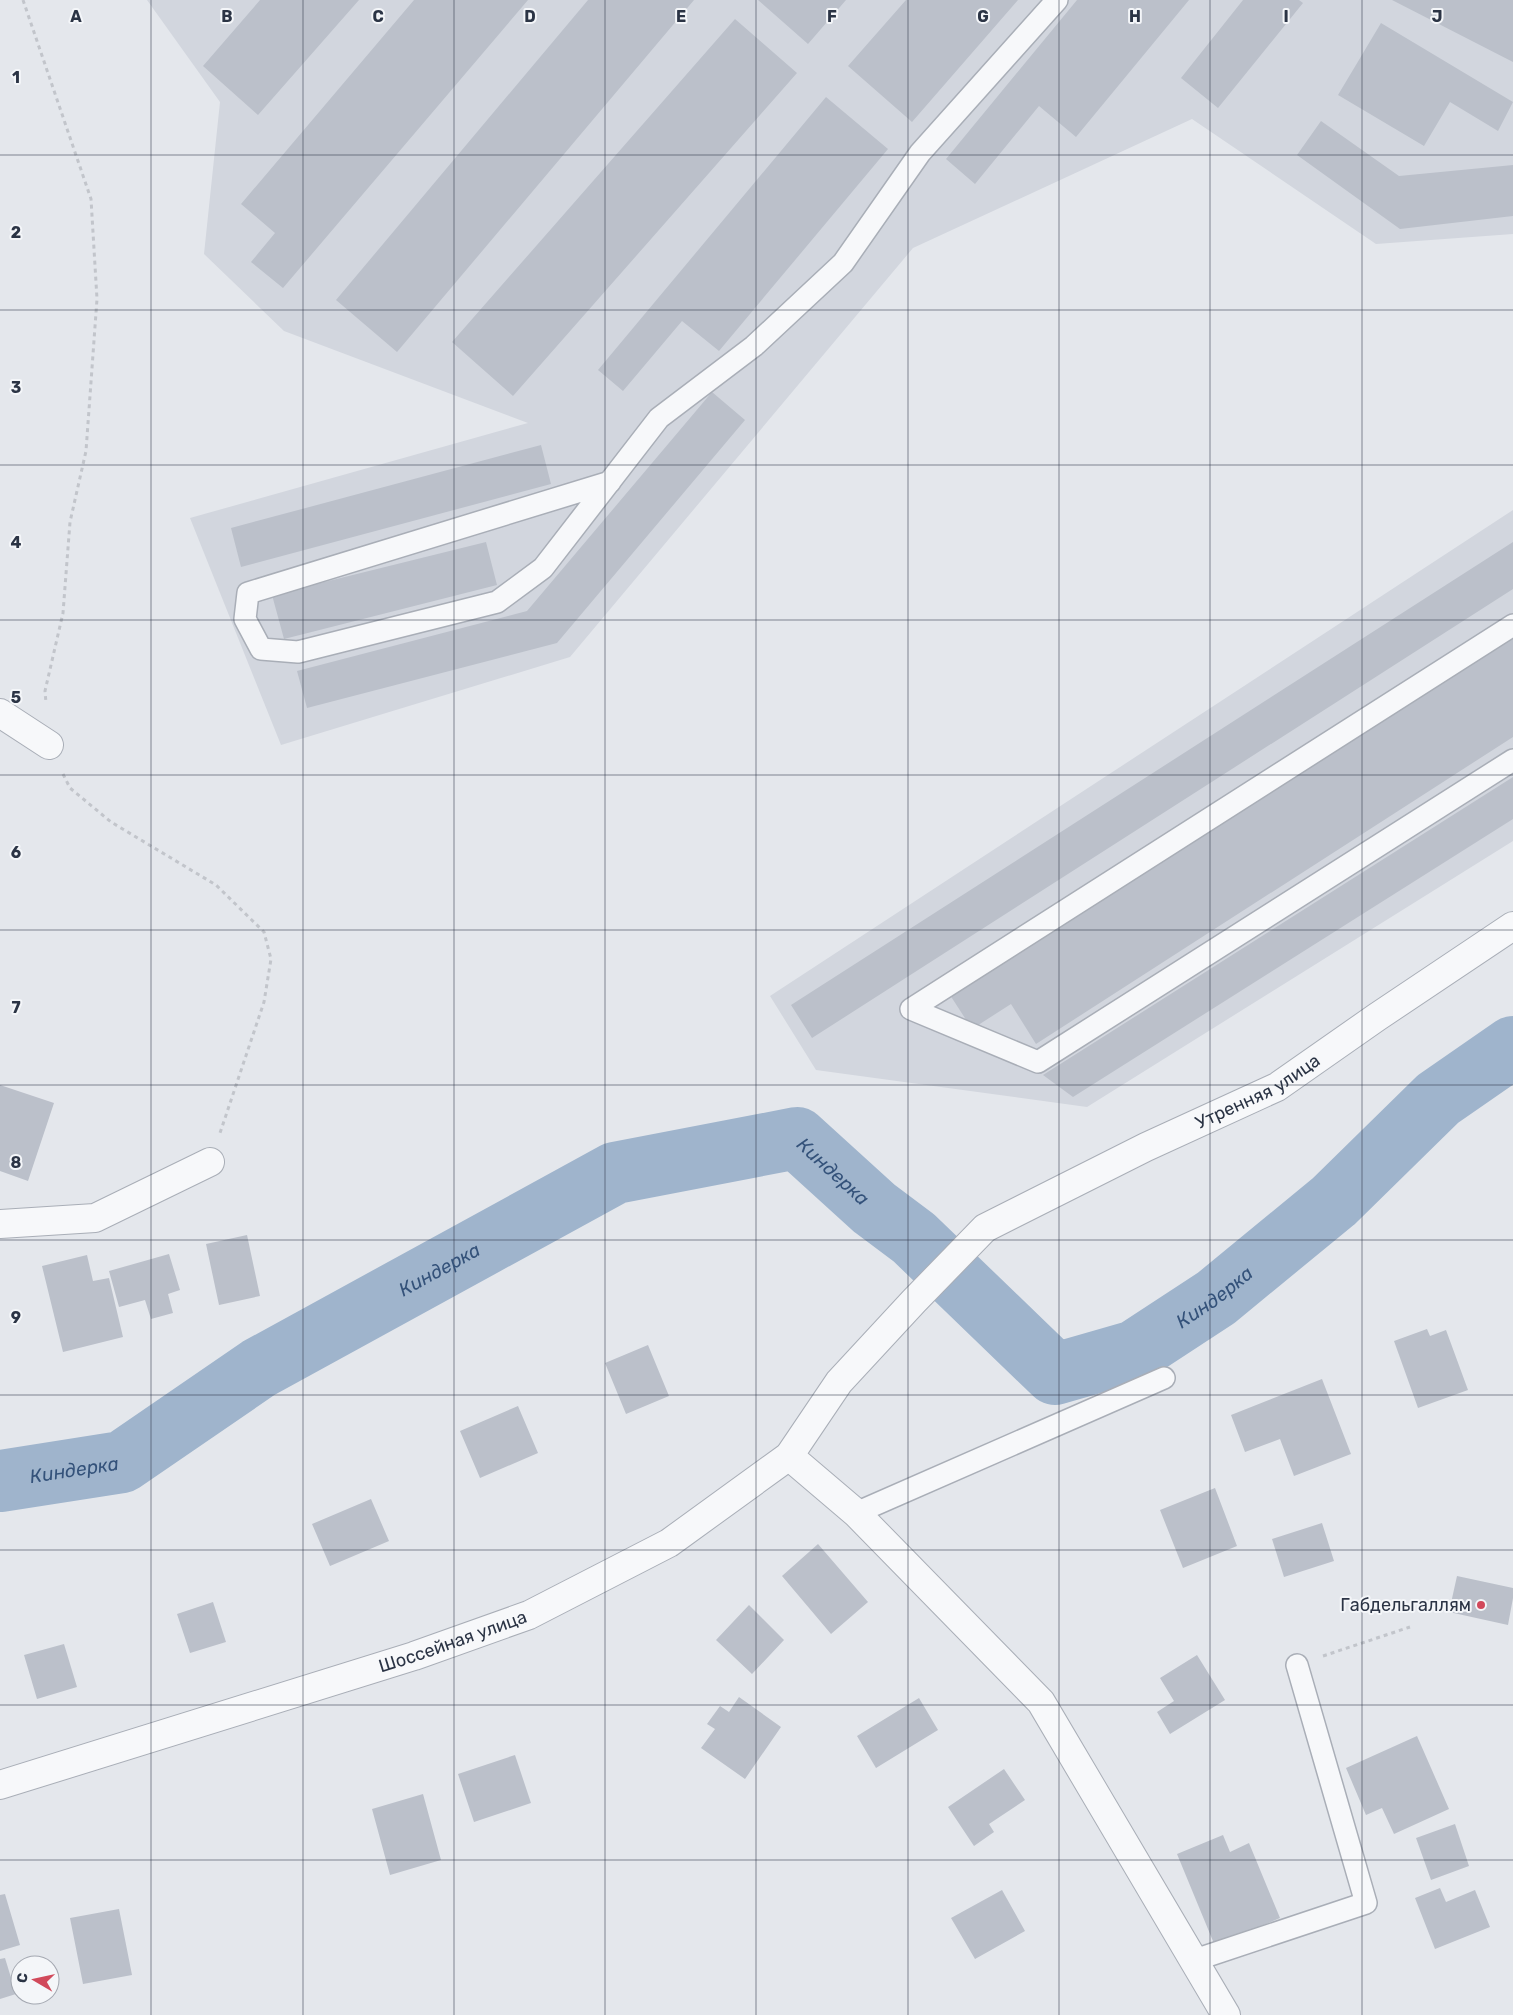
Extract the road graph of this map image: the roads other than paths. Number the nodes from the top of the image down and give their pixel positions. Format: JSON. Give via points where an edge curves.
{"nodes":[{"id":1,"x":1057,"y":0,"type":"edge"},
{"id":2,"x":610,"y":482,"type":"junction"},
{"id":3,"x":1513,"y":625,"type":"edge"},
{"id":4,"x":0,"y":713,"type":"edge"},
{"id":5,"x":49,"y":745,"type":"road end"},
{"id":6,"x":1513,"y":760,"type":"edge"},
{"id":7,"x":1513,"y":926,"type":"edge"},
{"id":8,"x":210,"y":1162,"type":"road end"},
{"id":9,"x":0,"y":1224,"type":"edge"},
{"id":10,"x":914,"y":1301,"type":"joint"},
{"id":11,"x":1164,"y":1378,"type":"dead end"},
{"id":12,"x":789,"y":1456,"type":"junction"},
{"id":13,"x":856,"y":1513,"type":"junction"},
{"id":14,"x":1298,"y":1665,"type":"road end"},
{"id":15,"x":0,"y":1785,"type":"edge"},
{"id":16,"x":1195,"y":1960,"type":"junction"},
{"id":17,"x":1226,"y":2015,"type":"edge"}],
"edges":[{"from":1,"to":2,"type":"lane","via":[[920,153],[843,262],[754,346],[659,418]]},
{"from":2,"to":2,"type":"lane","via":[[248,593],[245,619],[261,650],[298,652],[497,602],[543,568]]},
{"from":3,"to":6,"type":"lane","via":[[911,1009],[1038,1062]]},
{"from":4,"to":5,"type":"street"},
{"from":7,"to":10,"type":"street","name":"Утренняя улица","via":[[1277,1087],[1146,1147],[985,1228]]},
{"from":8,"to":9,"type":"street","via":[[95,1218]]},
{"from":10,"to":12,"type":"street","name":"Шоссейная улица","via":[[839,1382]]},
{"from":11,"to":13,"type":"lane"},
{"from":12,"to":13,"type":"street"},
{"from":12,"to":15,"type":"street","name":"Шоссейная улица","via":[[669,1543],[529,1615],[414,1656]]},
{"from":13,"to":16,"type":"street","via":[[1041,1702]]},
{"from":14,"to":16,"type":"lane","via":[[1366,1903]]},
{"from":16,"to":17,"type":"street"}]}
